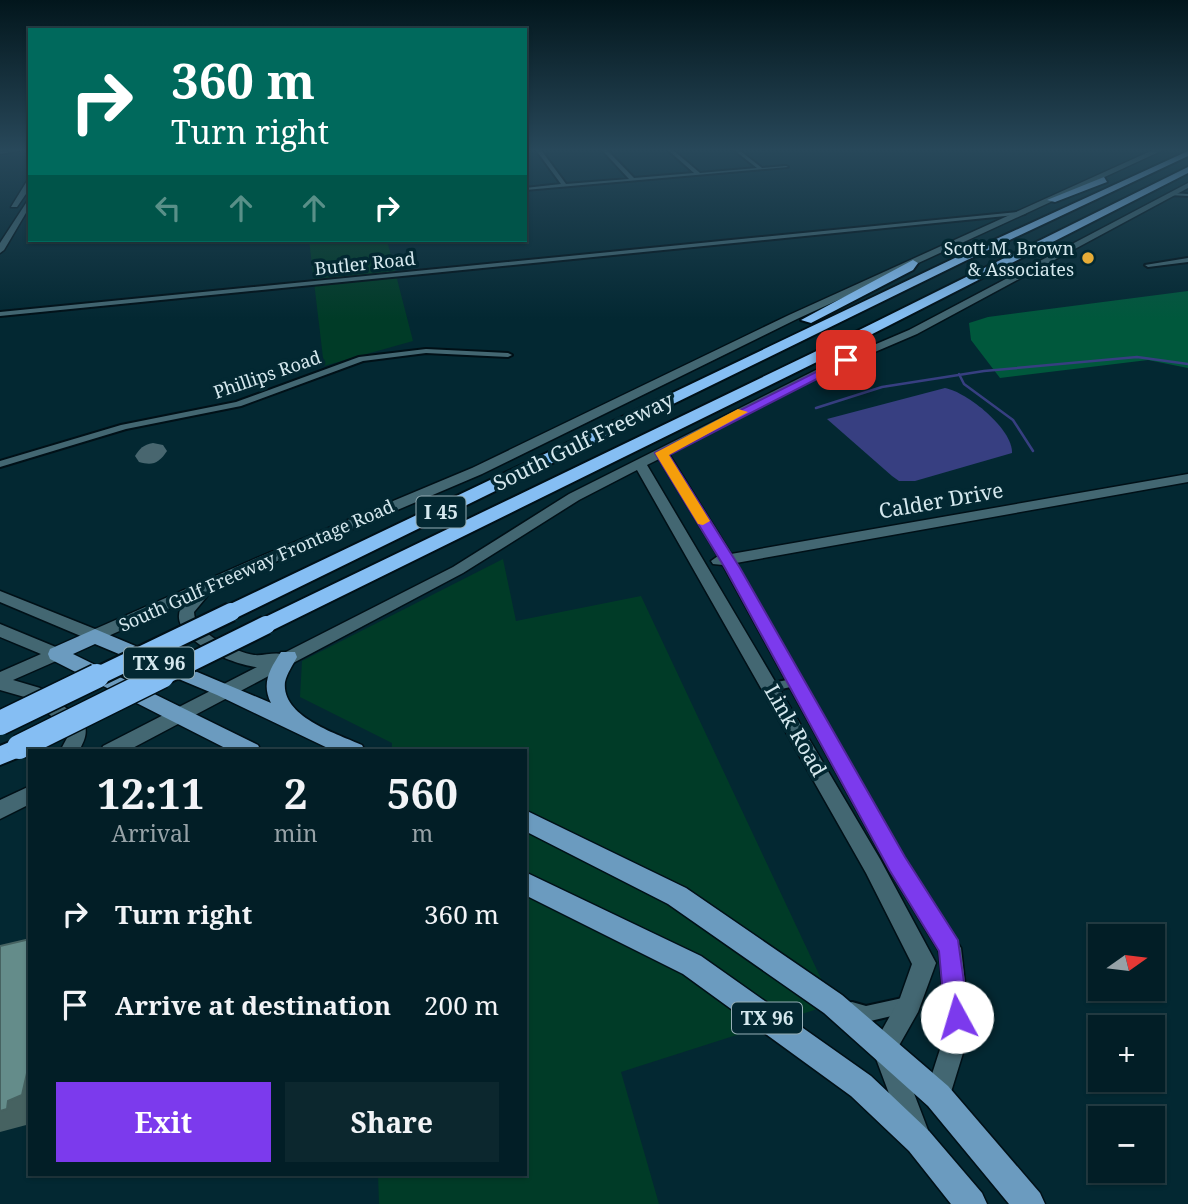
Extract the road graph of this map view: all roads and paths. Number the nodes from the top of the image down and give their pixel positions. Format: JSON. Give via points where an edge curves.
{"nodes":[{"id":1,"x":14,"y":206,"type":"edge"},
{"id":2,"x":26,"y":206,"type":"edge"},
{"id":3,"x":1038,"y":206,"type":"edge"},
{"id":4,"x":1074,"y":206,"type":"edge"},
{"id":5,"x":1116,"y":206,"type":"edge"},
{"id":6,"x":1148,"y":206,"type":"edge"},
{"id":7,"x":1025,"y":212,"type":"junction"},
{"id":8,"x":18,"y":220,"type":"junction"},
{"id":9,"x":0,"y":250,"type":"edge"},
{"id":10,"x":1188,"y":260,"type":"edge"},
{"id":11,"x":913,"y":263,"type":"junction"},
{"id":12,"x":1149,"y":265,"type":"dead end"},
{"id":13,"x":0,"y":314,"type":"edge"},
{"id":14,"x":508,"y":355,"type":"dead end"},
{"id":15,"x":824,"y":370,"type":"junction"},
{"id":16,"x":662,"y":453,"type":"junction"},
{"id":17,"x":549,"y":459,"type":"junction"},
{"id":18,"x":640,"y":463,"type":"junction"},
{"id":19,"x":0,"y":464,"type":"edge"},
{"id":20,"x":1188,"y":478,"type":"edge"},
{"id":21,"x":536,"y":491,"type":"junction"},
{"id":22,"x":727,"y":559,"type":"junction"},
{"id":23,"x":701,"y":564,"type":"junction"},
{"id":24,"x":217,"y":581,"type":"junction"},
{"id":25,"x":0,"y":596,"type":"edge"},
{"id":26,"x":0,"y":629,"type":"edge"},
{"id":27,"x":95,"y":636,"type":"junction"},
{"id":28,"x":57,"y":654,"type":"junction"},
{"id":29,"x":287,"y":658,"type":"junction"},
{"id":30,"x":0,"y":681,"type":"edge"},
{"id":31,"x":796,"y":682,"type":"junction"},
{"id":32,"x":772,"y":687,"type":"junction"},
{"id":33,"x":224,"y":690,"type":"junction"},
{"id":34,"x":178,"y":714,"type":"junction"},
{"id":35,"x":0,"y":723,"type":"edge"},
{"id":36,"x":298,"y":724,"type":"junction"},
{"id":37,"x":70,"y":749,"type":"edge"},
{"id":38,"x":114,"y":749,"type":"edge"},
{"id":39,"x":247,"y":749,"type":"edge"},
{"id":40,"x":351,"y":749,"type":"edge"},
{"id":41,"x":9,"y":751,"type":"edge"},
{"id":42,"x":28,"y":795,"type":"edge"},
{"id":43,"x":0,"y":810,"type":"edge"},
{"id":44,"x":527,"y":821,"type":"edge"},
{"id":45,"x":527,"y":884,"type":"edge"},
{"id":46,"x":833,"y":1004,"type":"junction"},
{"id":47,"x":910,"y":1004,"type":"junction"},
{"id":48,"x":884,"y":1048,"type":"junction"},
{"id":49,"x":938,"y":1096,"type":"junction"},
{"id":50,"x":919,"y":1141,"type":"junction"},
{"id":51,"x":971,"y":1204,"type":"edge"},
{"id":52,"x":1029,"y":1204,"type":"edge"}],
"edges":[{"from":1,"to":8,"type":"main road","via":[[6,218]]},
{"from":2,"to":8,"type":"main road"},
{"from":3,"to":7,"type":"main road","name":"South Gulf Freeway Frontage Road"},
{"from":4,"to":17,"type":"highway","name":"South Gulf Freeway","number":"I 45"},
{"from":5,"to":21,"type":"highway","name":"South Gulf Freeway","number":"I 45"},
{"from":6,"to":15,"type":"main road","via":[[913,332]]},
{"from":7,"to":11,"type":"main road","name":"South Gulf Freeway Frontage Road"},
{"from":7,"to":13,"type":"street","name":"Butler Road"},
{"from":8,"to":9,"type":"main road"},
{"from":10,"to":12,"type":"street"},
{"from":11,"to":17,"type":"highway","via":[[586,432]]},
{"from":11,"to":24,"type":"main road","name":"South Gulf Freeway Frontage Road","via":[[477,471]]},
{"from":14,"to":19,"type":"street","name":"Phillips Road","via":[[426,351],[362,359],[238,404],[114,429]]},
{"from":15,"to":16,"type":"main road"},
{"from":15,"to":21,"type":"highway","via":[[810,372],[578,482]]},
{"from":16,"to":18,"type":"main road"},
{"from":16,"to":22,"type":"main road","name":"Link Road"},
{"from":17,"to":35,"type":"highway","name":"South Gulf Freeway","number":"I 45","bridge":true},
{"from":18,"to":23,"type":"main road","name":"Link Road"},
{"from":18,"to":29,"type":"main road","via":[[575,497],[458,570]]},
{"from":20,"to":22,"type":"main road","name":"Calder Drive"},
{"from":21,"to":41,"type":"highway","name":"South Gulf Freeway","number":"I 45","bridge":true},
{"from":22,"to":23,"type":"main road","name":"Calder Drive"},
{"from":22,"to":31,"type":"main road","name":"Link Road"},
{"from":23,"to":32,"type":"main road","name":"Link Road"},
{"from":24,"to":27,"type":"main road","name":"South Gulf Freeway Frontage Road"},
{"from":24,"to":29,"type":"main road","via":[[186,611],[186,621],[200,639],[253,661]]},
{"from":25,"to":27,"type":"main road"},
{"from":26,"to":28,"type":"main road"},
{"from":27,"to":28,"type":"main road","name":"South Gulf Freeway Frontage Road"},
{"from":27,"to":33,"type":"main road","number":"TX 96"},
{"from":28,"to":30,"type":"main road","name":"South Gulf Freeway Frontage Road"},
{"from":28,"to":34,"type":"main road","number":"TX 96"},
{"from":29,"to":33,"type":"main road"},
{"from":29,"to":36,"type":"main road","via":[[275,683],[277,702]]},
{"from":30,"to":37,"type":"main road","via":[[34,693],[77,726]]},
{"from":31,"to":32,"type":"street"},
{"from":31,"to":49,"type":"main road","name":"Link Road","via":[[950,948],[957,1017]]},
{"from":32,"to":47,"type":"main road","name":"Link Road","via":[[924,963]]},
{"from":33,"to":34,"type":"main road"},
{"from":33,"to":36,"type":"main road","number":"TX 96"},
{"from":34,"to":38,"type":"main road"},
{"from":34,"to":39,"type":"main road","number":"TX 96"},
{"from":36,"to":40,"type":"main road","number":"TX 96"},
{"from":42,"to":43,"type":"main road"},
{"from":44,"to":46,"type":"main road","number":"TX 96","via":[[677,896]]},
{"from":45,"to":50,"type":"main road","number":"TX 96","via":[[692,965],[861,1086]]},
{"from":46,"to":47,"type":"street","via":[[866,1014]]},
{"from":46,"to":48,"type":"main road","number":"TX 96"},
{"from":47,"to":48,"type":"main road","name":"Link Road"},
{"from":48,"to":49,"type":"main road","number":"TX 96"},
{"from":48,"to":50,"type":"main road"},
{"from":49,"to":52,"type":"main road","number":"TX 96"},
{"from":50,"to":51,"type":"main road","number":"TX 96"}]}
